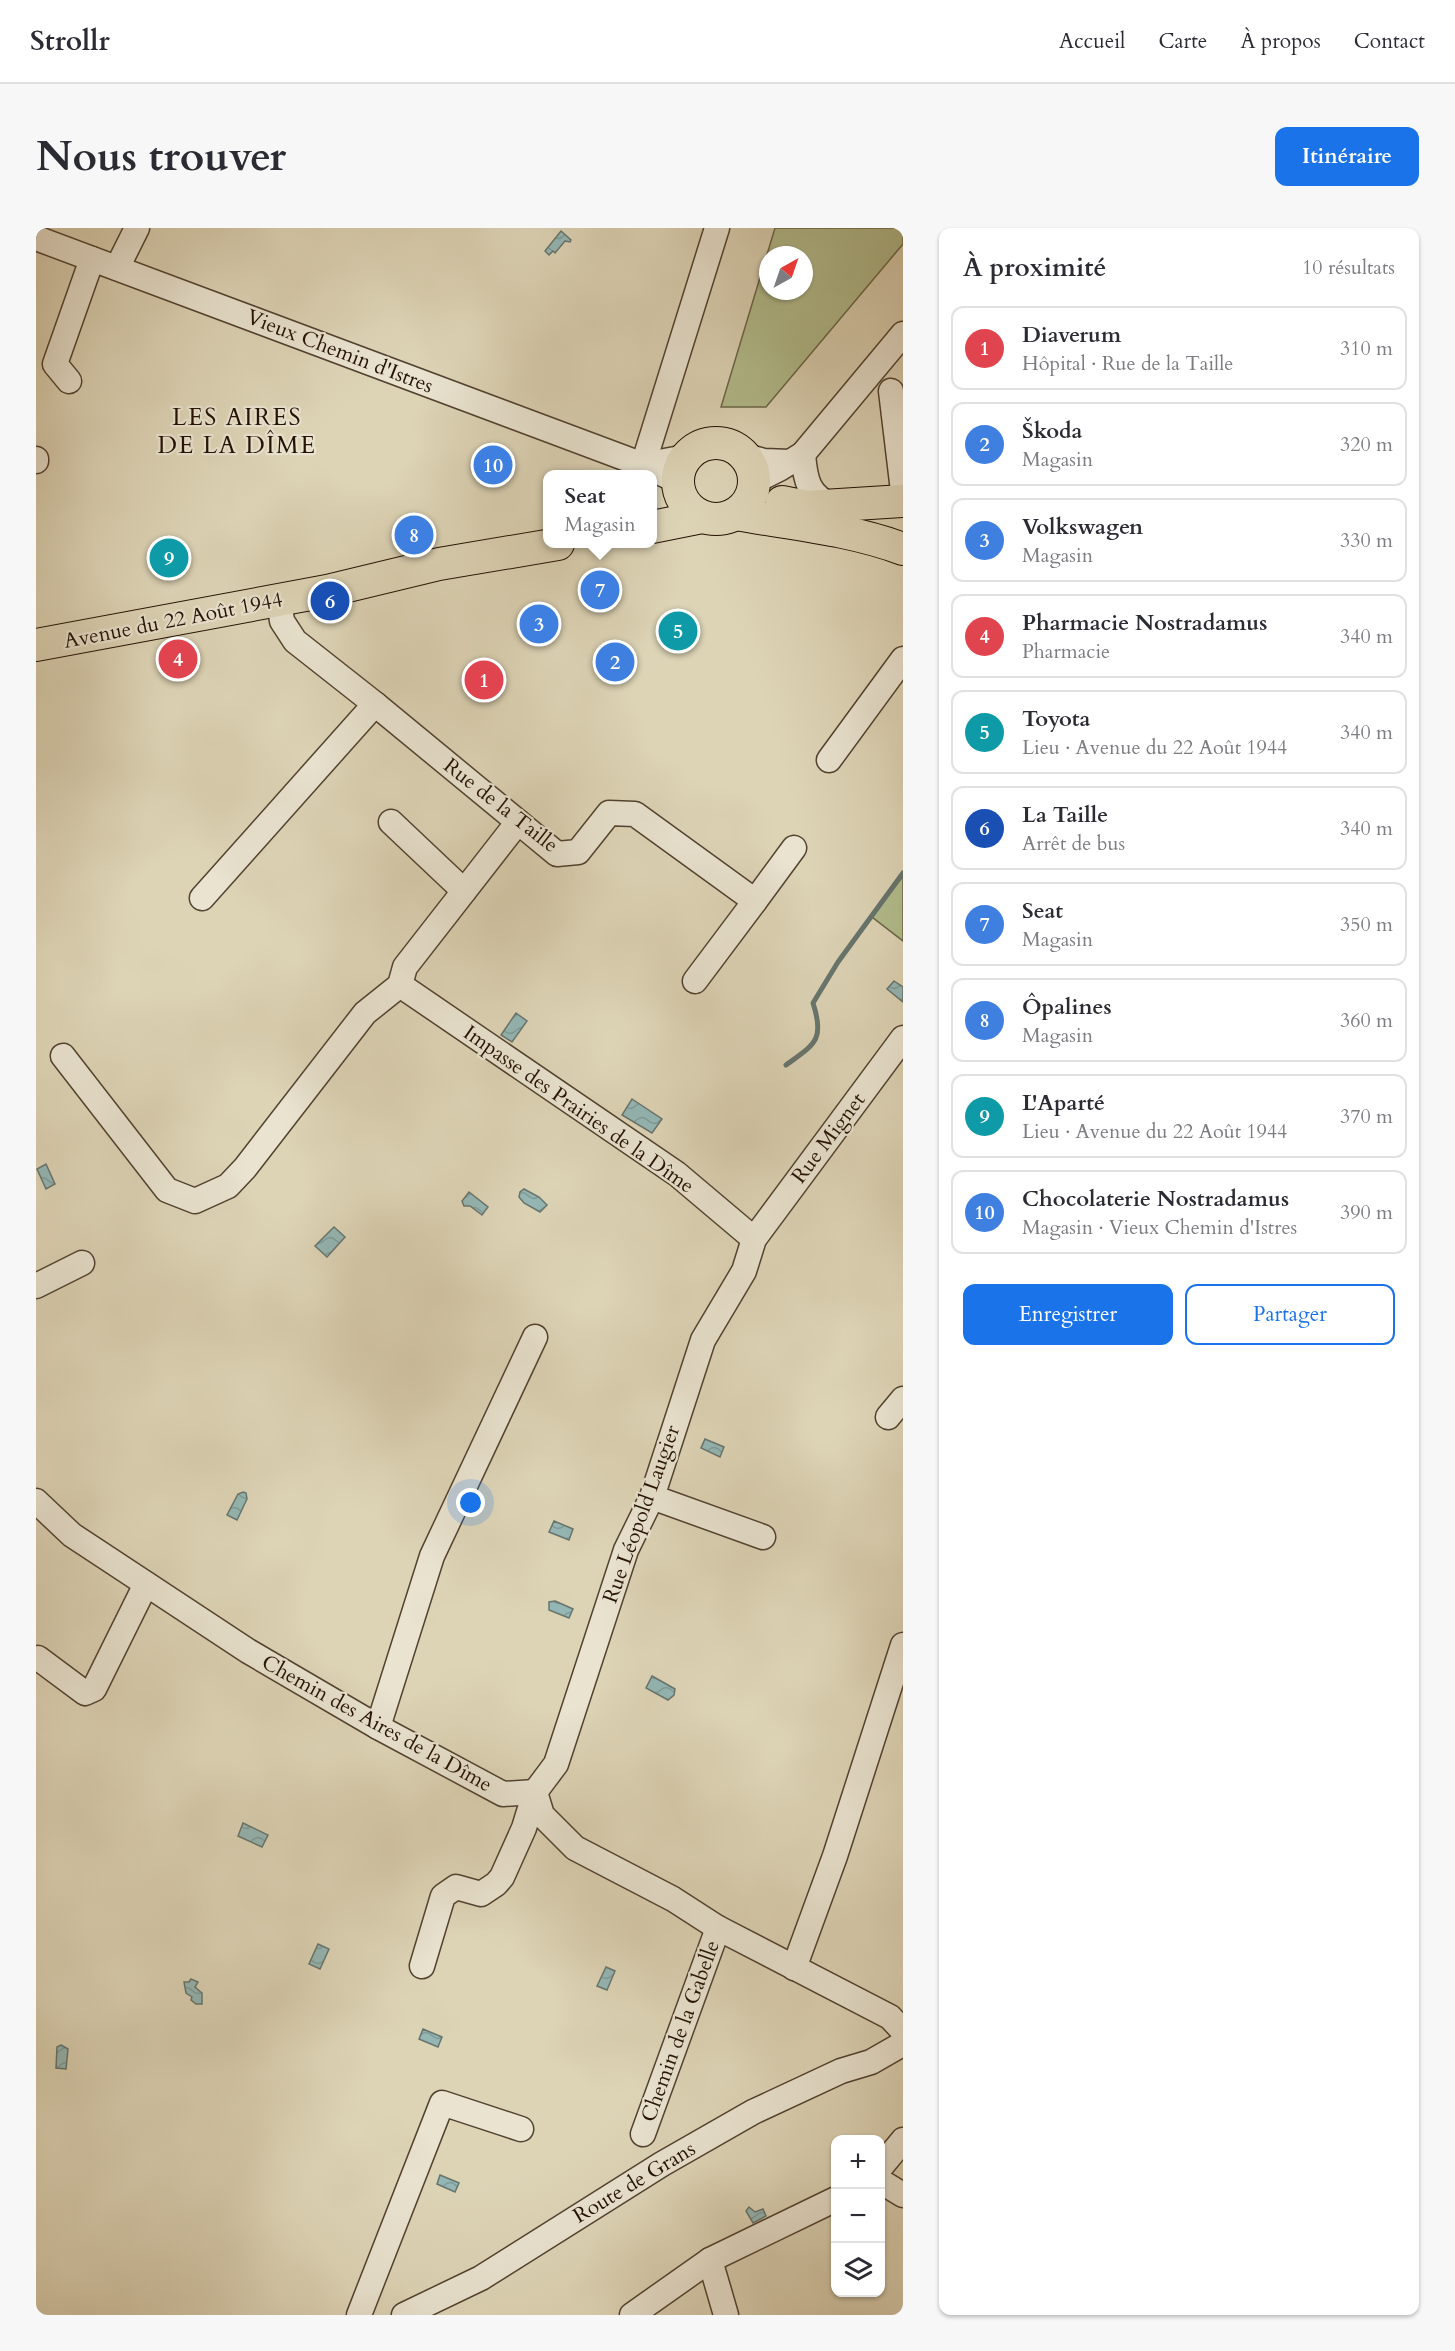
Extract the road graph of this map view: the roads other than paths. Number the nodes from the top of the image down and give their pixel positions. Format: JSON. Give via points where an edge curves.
{"nodes":[{"id":1,"x":137,"y":228,"type":"edge"},
{"id":2,"x":717,"y":228,"type":"edge"},
{"id":3,"x":36,"y":238,"type":"edge"},
{"id":4,"x":92,"y":259,"type":"junction"},
{"id":5,"x":117,"y":268,"type":"junction"},
{"id":6,"x":903,"y":334,"type":"edge"},
{"id":7,"x":69,"y":381,"type":"dead end"},
{"id":8,"x":891,"y":391,"type":"dead end"},
{"id":9,"x":797,"y":458,"type":"junction"},
{"id":10,"x":643,"y":465,"type":"junction"},
{"id":11,"x":648,"y":470,"type":"edge"},
{"id":12,"x":657,"y":479,"type":"edge"},
{"id":13,"x":747,"y":486,"type":"junction"},
{"id":14,"x":898,"y":498,"type":"edge"},
{"id":15,"x":678,"y":501,"type":"edge"},
{"id":16,"x":834,"y":506,"type":"junction"},
{"id":17,"x":893,"y":545,"type":"edge"},
{"id":18,"x":543,"y":546,"type":"edge"},
{"id":19,"x":279,"y":599,"type":"junction"},
{"id":20,"x":36,"y":645,"type":"edge"},
{"id":21,"x":903,"y":659,"type":"edge"},
{"id":22,"x":375,"y":704,"type":"junction"},
{"id":23,"x":829,"y":760,"type":"dead end"},
{"id":24,"x":391,"y":822,"type":"dead end"},
{"id":25,"x":518,"y":822,"type":"junction"},
{"id":26,"x":263,"y":830,"type":"junction"},
{"id":27,"x":234,"y":838,"type":"dead end"},
{"id":28,"x":794,"y":848,"type":"dead end"},
{"id":29,"x":464,"y":891,"type":"junction"},
{"id":30,"x":201,"y":898,"type":"dead end"},
{"id":31,"x":755,"y":901,"type":"junction"},
{"id":32,"x":695,"y":981,"type":"dead end"},
{"id":33,"x":400,"y":985,"type":"junction"},
{"id":34,"x":901,"y":1045,"type":"edge"},
{"id":35,"x":63,"y":1056,"type":"dead end"},
{"id":36,"x":754,"y":1239,"type":"junction"},
{"id":37,"x":81,"y":1263,"type":"dead end"},
{"id":38,"x":36,"y":1286,"type":"edge"},
{"id":39,"x":535,"y":1337,"type":"dead end"},
{"id":40,"x":652,"y":1497,"type":"junction"},
{"id":41,"x":36,"y":1501,"type":"edge"},
{"id":42,"x":763,"y":1537,"type":"dead end"},
{"id":43,"x":146,"y":1584,"type":"junction"},
{"id":44,"x":903,"y":1645,"type":"edge"},
{"id":45,"x":38,"y":1658,"type":"dead end"},
{"id":46,"x":378,"y":1727,"type":"junction"},
{"id":47,"x":535,"y":1792,"type":"junction"},
{"id":48,"x":718,"y":1928,"type":"junction"},
{"id":49,"x":422,"y":1966,"type":"dead end"},
{"id":50,"x":794,"y":1968,"type":"junction"},
{"id":51,"x":902,"y":2050,"type":"edge"},
{"id":52,"x":521,"y":2129,"type":"dead end"},
{"id":53,"x":643,"y":2134,"type":"dead end"},
{"id":54,"x":903,"y":2140,"type":"edge"},
{"id":55,"x":885,"y":2162,"type":"edge"},
{"id":56,"x":885,"y":2184,"type":"edge"},
{"id":57,"x":903,"y":2195,"type":"edge"},
{"id":58,"x":831,"y":2201,"type":"edge"},
{"id":59,"x":710,"y":2260,"type":"junction"},
{"id":60,"x":359,"y":2315,"type":"edge"},
{"id":61,"x":404,"y":2315,"type":"edge"},
{"id":62,"x":632,"y":2315,"type":"edge"},
{"id":63,"x":726,"y":2315,"type":"edge"}],
"edges":[{"from":1,"to":5,"type":"street"},
{"from":2,"to":10,"type":"street"},
{"from":3,"to":4,"type":"street","name":"Vieux Chemin d'Istres"},
{"from":4,"to":5,"type":"street","name":"Vieux Chemin d'Istres"},
{"from":4,"to":7,"type":"street","via":[[55,364]]},
{"from":5,"to":10,"type":"street","name":"Vieux Chemin d'Istres"},
{"from":6,"to":9,"type":"street"},
{"from":8,"to":14,"type":"street"},
{"from":9,"to":13,"type":"street","via":[[764,460]]},
{"from":9,"to":16,"type":"street","via":[[813,492],[820,501]]},
{"from":10,"to":11,"type":"street"},
{"from":12,"to":15,"type":"street"},
{"from":13,"to":15,"type":"main road","via":[[722,519]]},
{"from":13,"to":15,"type":"main road","via":[[734,448],[708,444],[696,449]]},
{"from":13,"to":16,"type":"main road","via":[[787,504]]},
{"from":13,"to":17,"type":"main road","via":[[838,531]]},
{"from":14,"to":16,"type":"main road"},
{"from":14,"to":17,"type":"main road","via":[[880,531]]},
{"from":18,"to":19,"type":"main road","name":"Avenue du 22 Août 1944"},
{"from":19,"to":20,"type":"main road","name":"Avenue du 22 Août 1944"},
{"from":19,"to":22,"type":"street","name":"Rue de la Taille","via":[[282,621],[295,641]]},
{"from":21,"to":23,"type":"street"},
{"from":22,"to":25,"type":"street","name":"Rue de la Taille"},
{"from":22,"to":26,"type":"street"},
{"from":24,"to":29,"type":"street"},
{"from":25,"to":29,"type":"street"},
{"from":25,"to":31,"type":"street","name":"Rue de la Taille","via":[[558,854],[578,852],[609,813],[635,814]]},
{"from":26,"to":27,"type":"street","via":[[249,827]]},
{"from":26,"to":30,"type":"street"},
{"from":28,"to":31,"type":"street"},
{"from":29,"to":33,"type":"street","via":[[405,967]]},
{"from":31,"to":32,"type":"street"},
{"from":33,"to":35,"type":"street","via":[[365,1013],[228,1186],[195,1202],[168,1190]]},
{"from":33,"to":36,"type":"street","name":"Impasse des Prairies de la Dîme","via":[[677,1174]]},
{"from":34,"to":36,"type":"street","name":"Rue Mignet"},
{"from":36,"to":40,"type":"street","name":"Rue Léopold Laugier","via":[[744,1271],[703,1340]]},
{"from":37,"to":38,"type":"street"},
{"from":39,"to":46,"type":"street","via":[[432,1556]]},
{"from":40,"to":42,"type":"street"},
{"from":40,"to":47,"type":"street","name":"Rue Léopold Laugier","via":[[626,1550],[556,1764]]},
{"from":41,"to":43,"type":"street","name":"Chemin des Aires de la Dîme","via":[[72,1535]]},
{"from":43,"to":45,"type":"street","via":[[94,1689],[85,1693]]},
{"from":43,"to":46,"type":"street","name":"Chemin des Aires de la Dîme","via":[[248,1651]]},
{"from":44,"to":50,"type":"street","via":[[835,1856]]},
{"from":46,"to":47,"type":"street","name":"Chemin des Aires de la Dîme","via":[[503,1794]]},
{"from":47,"to":48,"type":"street","via":[[542,1815],[575,1848],[673,1899]]},
{"from":47,"to":49,"type":"street","name":"Rue Léopold Laugier","via":[[524,1828],[496,1884],[481,1894],[456,1887],[443,1896]]},
{"from":48,"to":50,"type":"street"},
{"from":48,"to":53,"type":"street","name":"Chemin de la Gabelle"},
{"from":50,"to":51,"type":"street","via":[[890,2017]]},
{"from":51,"to":61,"type":"street","name":"Route de Grans","via":[[841,2071],[753,2112],[662,2164],[481,2278]]},
{"from":52,"to":60,"type":"street","via":[[442,2103]]},
{"from":54,"to":55,"type":"street"},
{"from":56,"to":57,"type":"street"},
{"from":58,"to":59,"type":"street"},
{"from":59,"to":62,"type":"street"},
{"from":59,"to":63,"type":"street"}]}
